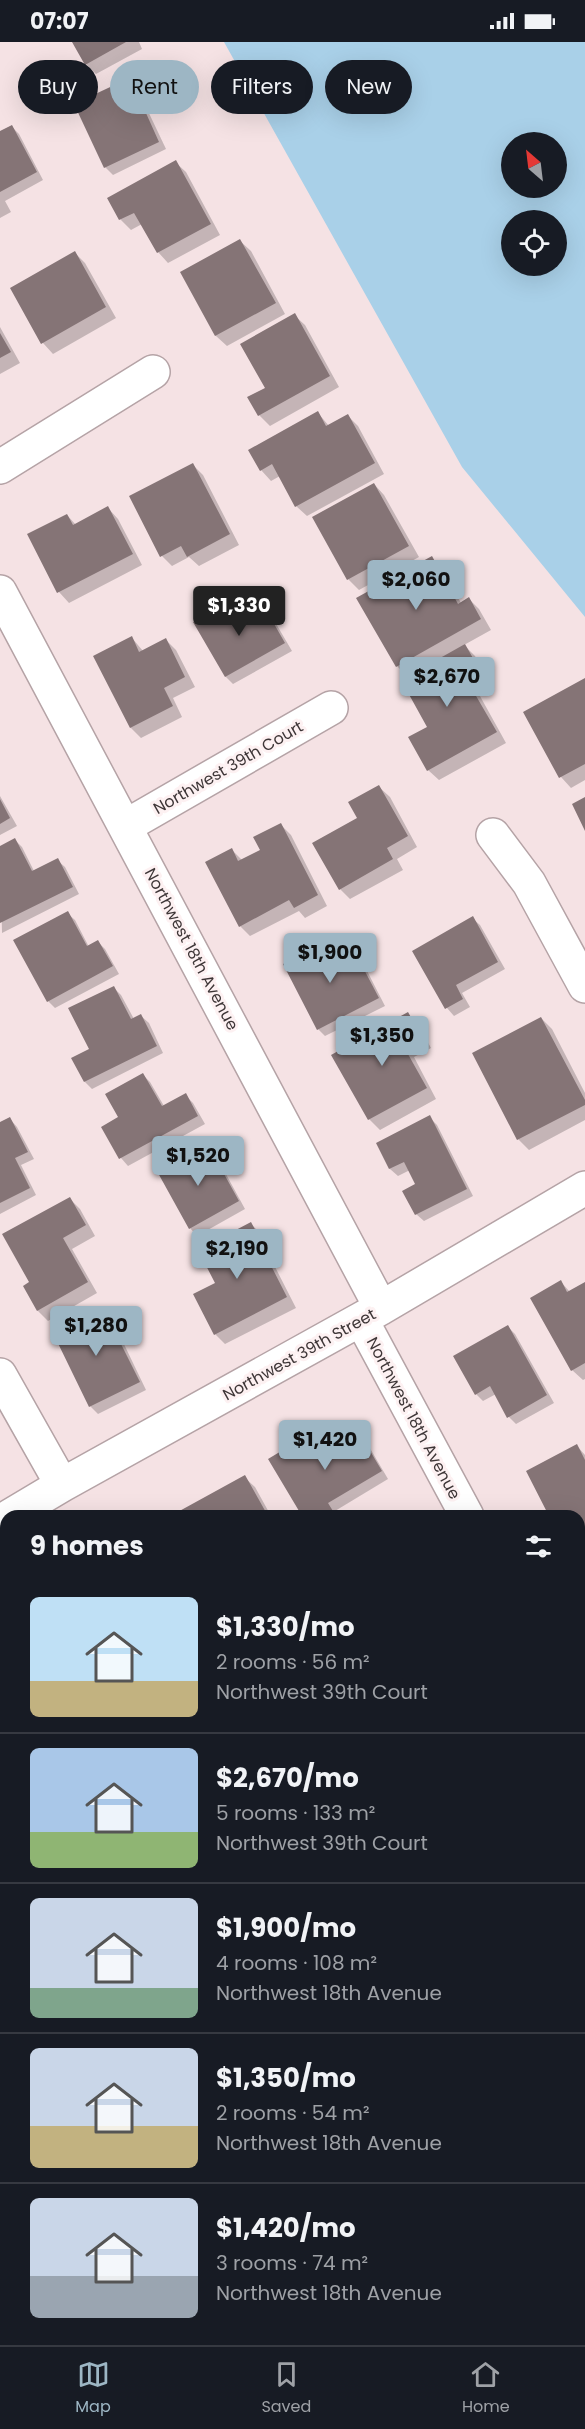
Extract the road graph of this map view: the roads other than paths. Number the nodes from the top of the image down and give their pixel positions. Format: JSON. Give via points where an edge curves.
{"nodes":[{"id":1,"x":153,"y":372,"type":"dead end"},
{"id":2,"x":0,"y":467,"type":"edge"},
{"id":3,"x":0,"y":592,"type":"edge"},
{"id":4,"x":331,"y":708,"type":"dead end"},
{"id":5,"x":126,"y":826,"type":"junction"},
{"id":6,"x":493,"y":835,"type":"dead end"},
{"id":7,"x":585,"y":986,"type":"edge"},
{"id":8,"x":585,"y":1188,"type":"edge"},
{"id":9,"x":371,"y":1314,"type":"junction"},
{"id":10,"x":0,"y":1374,"type":"edge"},
{"id":11,"x":63,"y":1485,"type":"junction"},
{"id":12,"x":20,"y":1510,"type":"edge"},
{"id":13,"x":464,"y":1510,"type":"edge"}],
"edges":[{"from":1,"to":2,"type":"street"},
{"from":3,"to":5,"type":"street","name":"Northwest 18th Avenue"},
{"from":4,"to":5,"type":"street","name":"Northwest 39th Court"},
{"from":5,"to":9,"type":"street","name":"Northwest 18th Avenue"},
{"from":6,"to":7,"type":"street","via":[[529,884]]},
{"from":8,"to":9,"type":"street","name":"Northwest 39th Street"},
{"from":9,"to":11,"type":"street","name":"Northwest 39th Street"},
{"from":9,"to":13,"type":"street","name":"Northwest 18th Avenue"},
{"from":10,"to":11,"type":"street"},
{"from":11,"to":12,"type":"street","name":"Northwest 39th Street"}]}
